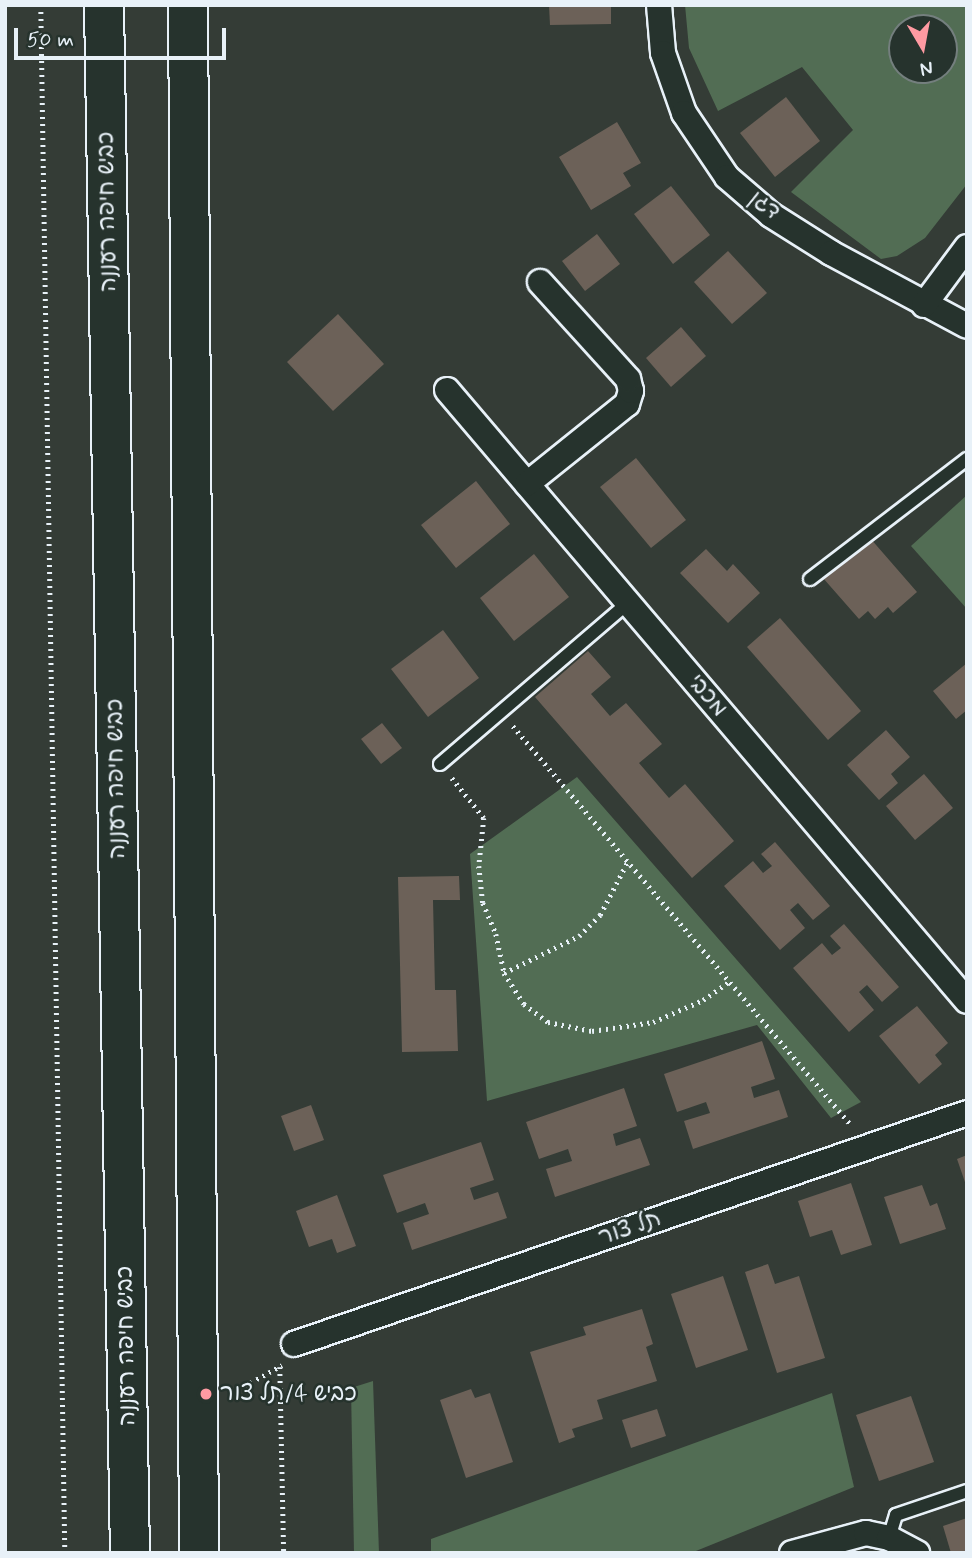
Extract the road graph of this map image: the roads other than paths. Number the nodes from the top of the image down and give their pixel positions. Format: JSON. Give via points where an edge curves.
{"nodes":[{"id":1,"x":104,"y":5,"type":"edge"},
{"id":2,"x":188,"y":5,"type":"edge"},
{"id":3,"x":659,"y":5,"type":"edge"},
{"id":4,"x":967,"y":247,"type":"edge"},
{"id":5,"x":540,"y":282,"type":"dead end"},
{"id":6,"x":924,"y":305,"type":"junction"},
{"id":7,"x":967,"y":326,"type":"edge"},
{"id":8,"x":447,"y":390,"type":"dead end"},
{"id":9,"x":967,"y":459,"type":"edge"},
{"id":10,"x":527,"y":484,"type":"junction"},
{"id":11,"x":810,"y":579,"type":"dead end"},
{"id":12,"x":628,"y":603,"type":"junction"},
{"id":13,"x":440,"y":764,"type":"road end"},
{"id":14,"x":967,"y":1001,"type":"edge"},
{"id":15,"x":967,"y":1113,"type":"edge"},
{"id":16,"x":294,"y":1345,"type":"road end"},
{"id":17,"x":967,"y":1491,"type":"edge"},
{"id":18,"x":889,"y":1538,"type":"junction"},
{"id":19,"x":130,"y":1553,"type":"edge"},
{"id":20,"x":199,"y":1553,"type":"edge"},
{"id":21,"x":792,"y":1553,"type":"edge"},
{"id":22,"x":917,"y":1553,"type":"edge"}],
"edges":[{"from":1,"to":19,"type":"highway","name":"כביש חיפה רעננה"},
{"from":2,"to":20,"type":"highway"},
{"from":3,"to":6,"type":"street","name":"דגן","via":[[663,53],[684,113],[727,177],[771,215]]},
{"from":4,"to":6,"type":"street"},
{"from":5,"to":10,"type":"street","via":[[628,379],[631,391],[628,404]]},
{"from":6,"to":7,"type":"street","name":"דגן"},
{"from":8,"to":10,"type":"street","name":"מכבי"},
{"from":9,"to":11,"type":"lane"},
{"from":10,"to":12,"type":"street","name":"מכבי"},
{"from":12,"to":13,"type":"lane"},
{"from":12,"to":14,"type":"street","name":"מכבי"},
{"from":15,"to":16,"type":"street","name":"תל צור"},
{"from":17,"to":18,"type":"lane","via":[[896,1515]]},
{"from":18,"to":21,"type":"street","via":[[866,1533],[838,1537]]},
{"from":18,"to":22,"type":"street"}]}
